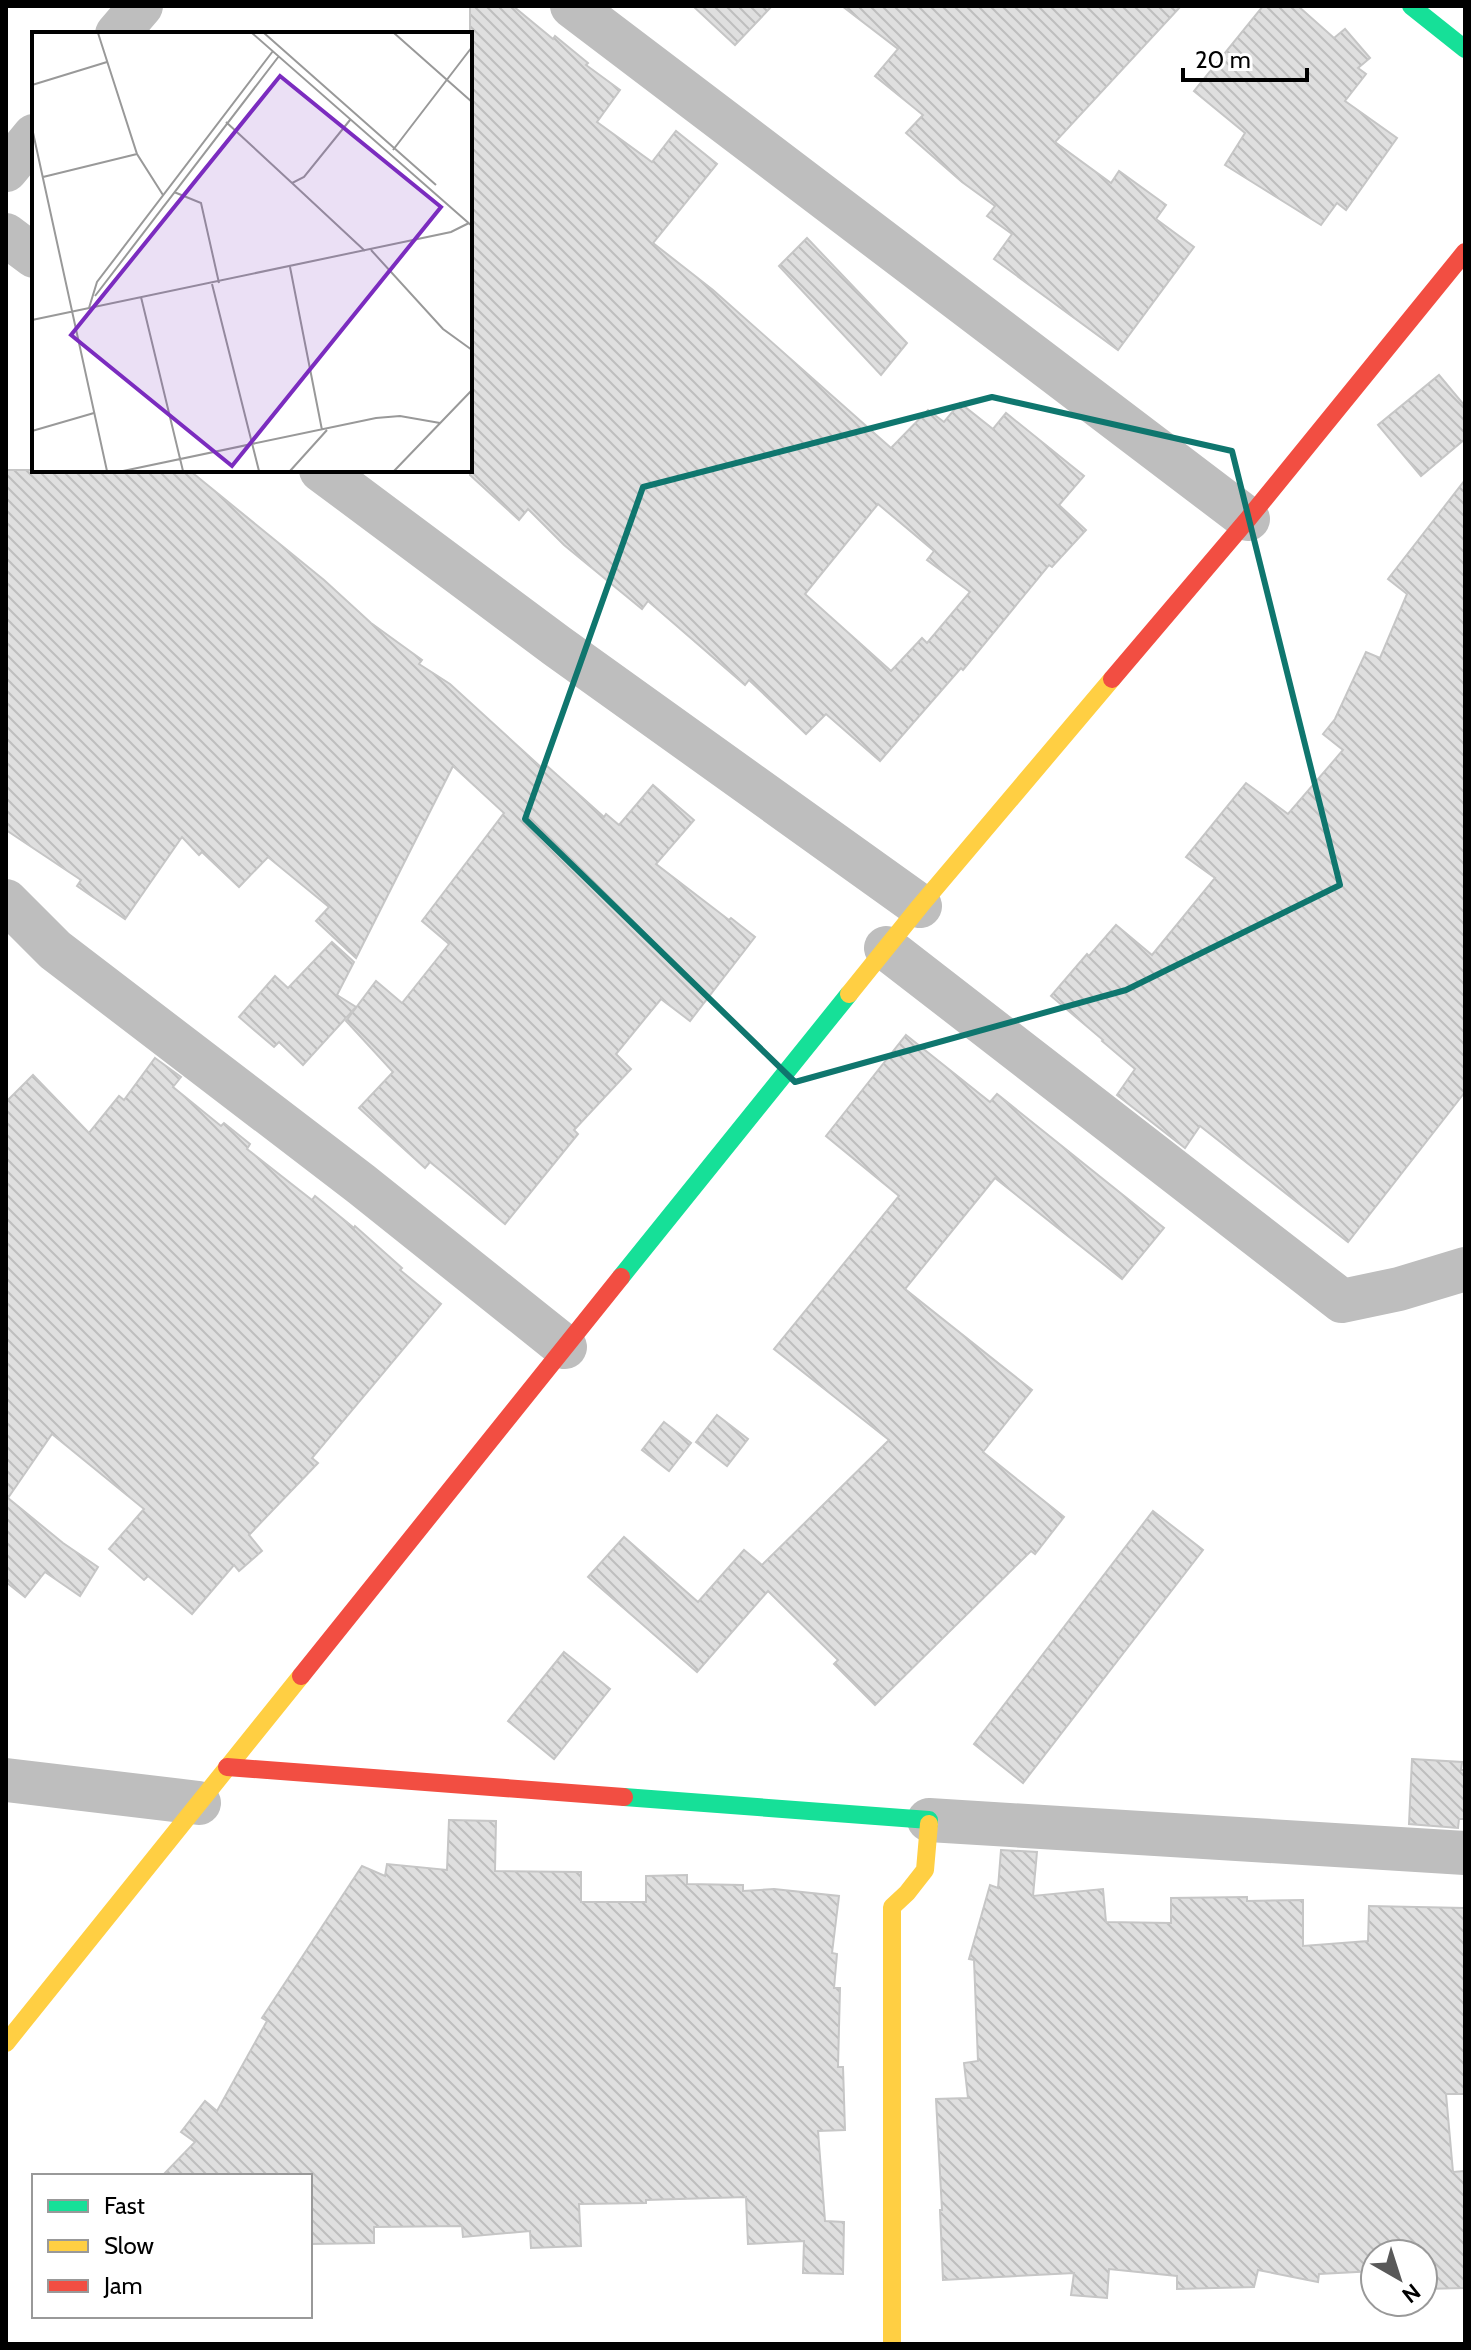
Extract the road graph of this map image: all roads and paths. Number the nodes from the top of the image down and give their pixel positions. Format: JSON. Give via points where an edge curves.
{"nodes":[{"id":1,"x":141,"y":6,"type":"edge"},
{"id":2,"x":572,"y":6,"type":"edge"},
{"id":3,"x":1411,"y":6,"type":"edge"},
{"id":4,"x":119,"y":32,"type":"edge"},
{"id":5,"x":1465,"y":49,"type":"edge"},
{"id":6,"x":32,"y":138,"type":"edge"},
{"id":7,"x":6,"y":170,"type":"edge"},
{"id":8,"x":6,"y":235,"type":"edge"},
{"id":9,"x":1465,"y":252,"type":"edge"},
{"id":10,"x":32,"y":254,"type":"edge"},
{"id":11,"x":324,"y":472,"type":"edge"},
{"id":12,"x":1248,"y":519,"type":"junction"},
{"id":13,"x":6,"y":901,"type":"edge"},
{"id":14,"x":920,"y":906,"type":"junction"},
{"id":15,"x":886,"y":948,"type":"junction"},
{"id":16,"x":1465,"y":1269,"type":"edge"},
{"id":17,"x":565,"y":1347,"type":"junction"},
{"id":18,"x":227,"y":1767,"type":"junction"},
{"id":19,"x":6,"y":1780,"type":"edge"},
{"id":20,"x":199,"y":1803,"type":"junction"},
{"id":21,"x":929,"y":1820,"type":"junction"},
{"id":22,"x":1465,"y":1853,"type":"edge"},
{"id":23,"x":6,"y":2043,"type":"edge"},
{"id":24,"x":892,"y":2344,"type":"edge"}],
"edges":[{"from":1,"to":4,"type":"street"},
{"from":2,"to":12,"type":"street"},
{"from":3,"to":5,"type":"main road"},
{"from":6,"to":7,"type":"street"},
{"from":8,"to":10,"type":"street"},
{"from":9,"to":12,"type":"main road"},
{"from":11,"to":14,"type":"street"},
{"from":12,"to":14,"type":"main road"},
{"from":13,"to":17,"type":"street","via":[[55,950]]},
{"from":14,"to":15,"type":"main road"},
{"from":15,"to":16,"type":"street","via":[[1342,1301]]},
{"from":15,"to":17,"type":"main road"},
{"from":17,"to":18,"type":"main road"},
{"from":18,"to":20,"type":"main road"},
{"from":18,"to":21,"type":"main road"},
{"from":19,"to":20,"type":"street"},
{"from":20,"to":23,"type":"main road"},
{"from":21,"to":22,"type":"street"},
{"from":21,"to":24,"type":"main road","via":[[925,1870],[892,1907]]}]}
